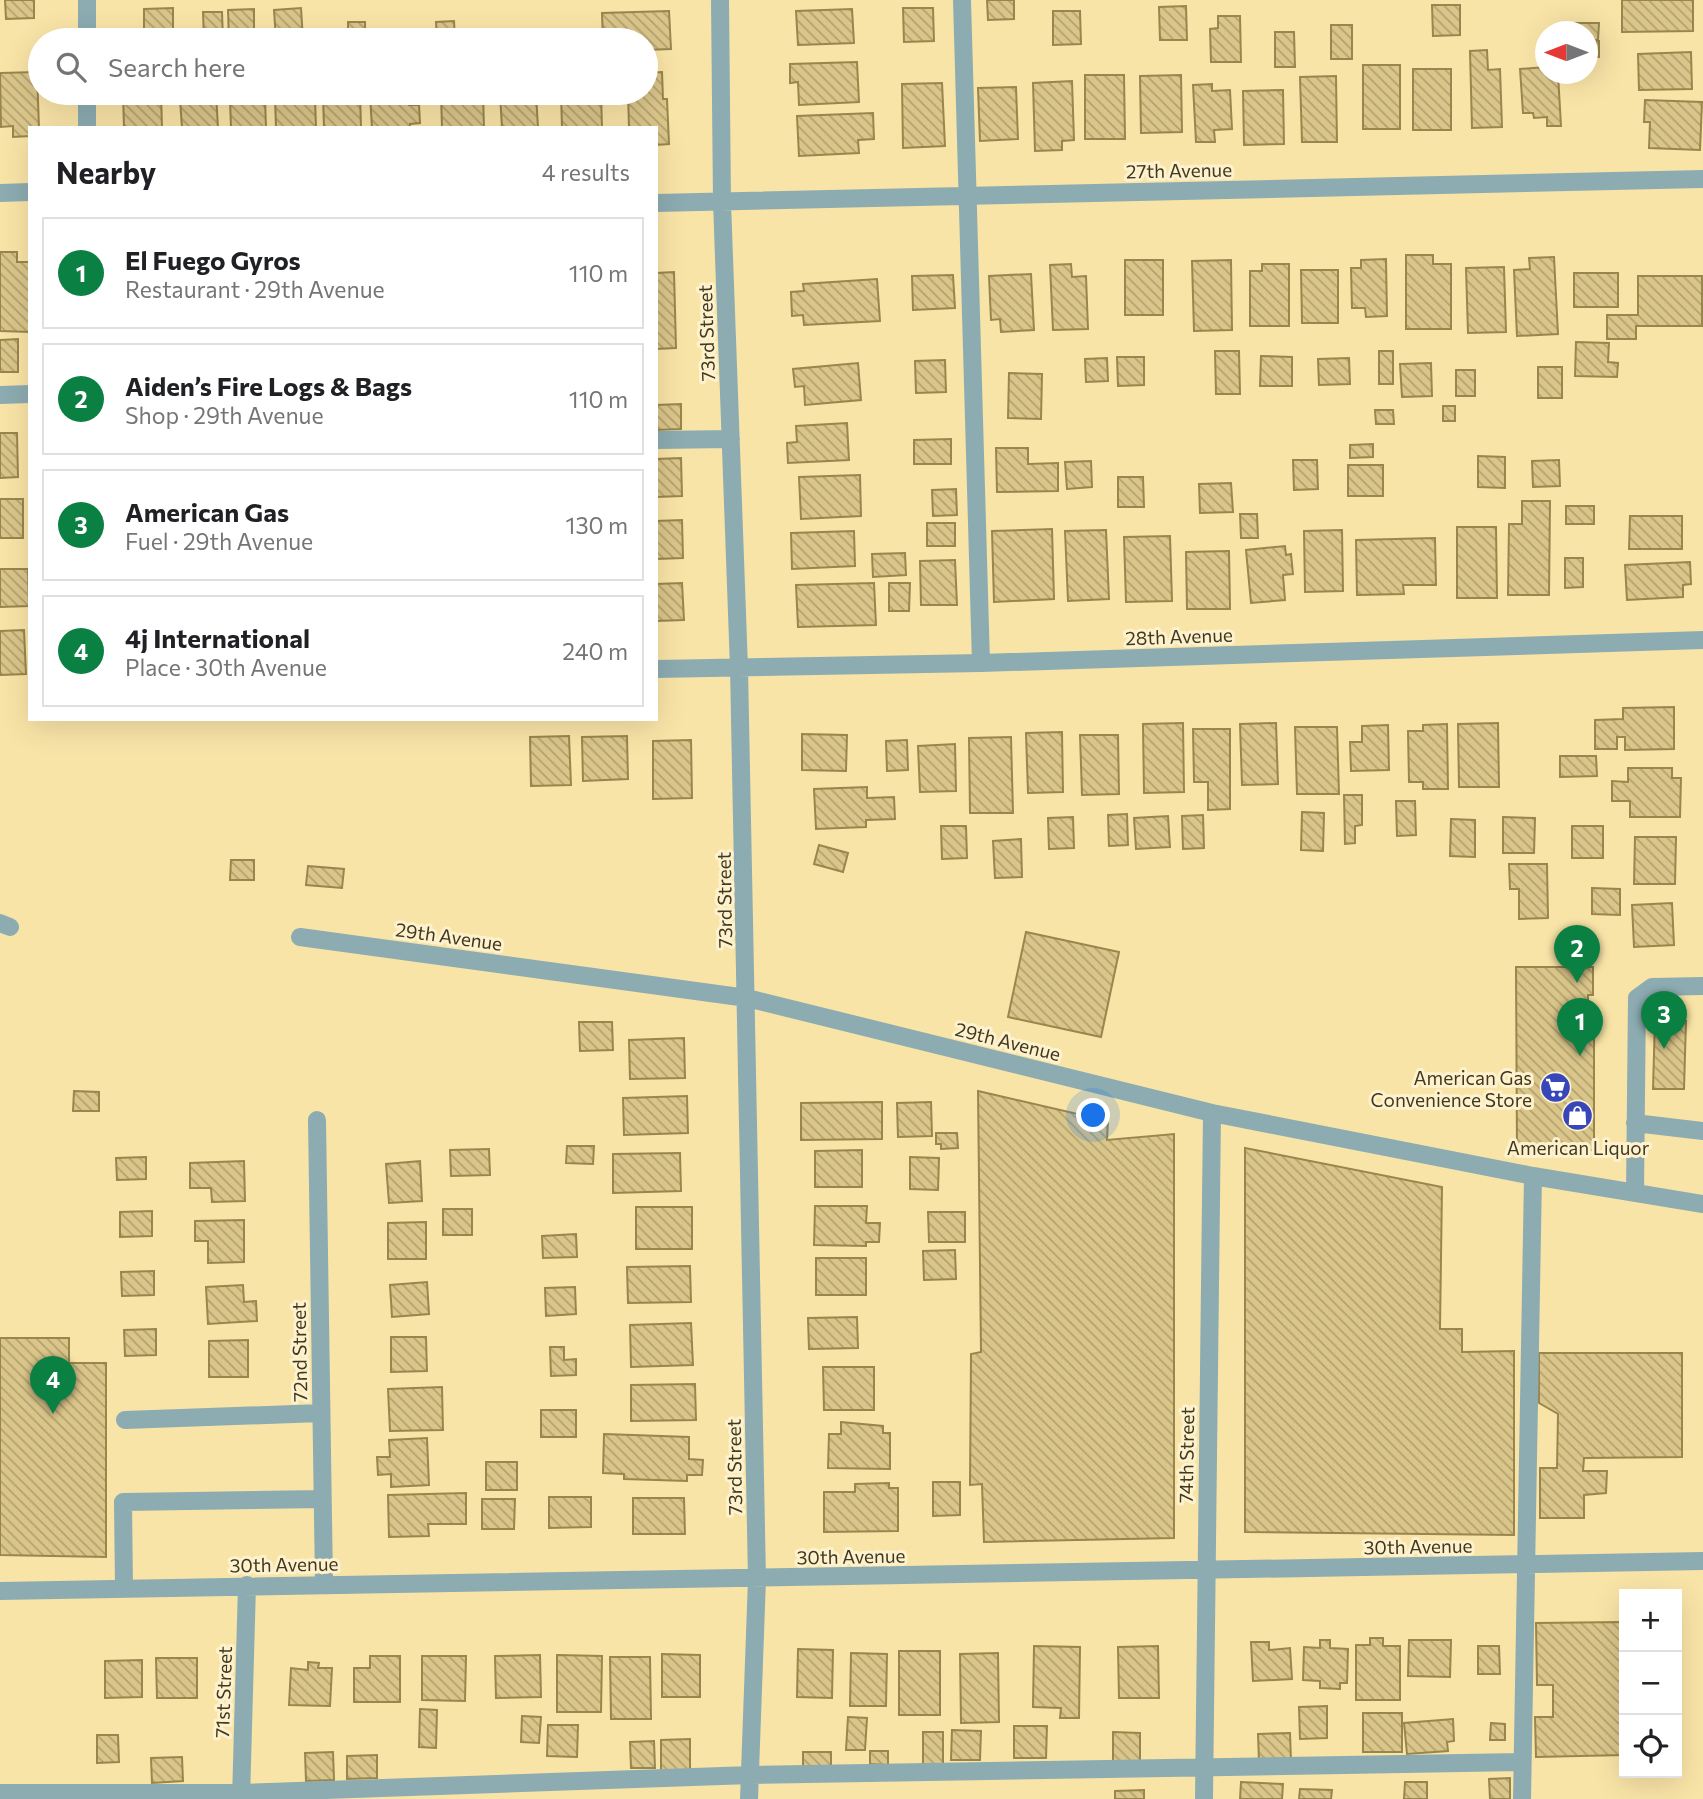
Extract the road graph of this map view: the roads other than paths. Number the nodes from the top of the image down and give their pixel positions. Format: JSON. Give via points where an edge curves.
{"nodes":[{"id":1,"x":86,"y":0,"type":"edge"},
{"id":2,"x":720,"y":0,"type":"edge"},
{"id":3,"x":962,"y":0,"type":"edge"},
{"id":4,"x":86,"y":28,"type":"edge"},
{"id":5,"x":86,"y":105,"type":"edge"},
{"id":6,"x":86,"y":126,"type":"edge"},
{"id":7,"x":1703,"y":179,"type":"edge"},
{"id":8,"x":28,"y":192,"type":"edge"},
{"id":9,"x":0,"y":193,"type":"edge"},
{"id":10,"x":967,"y":196,"type":"junction"},
{"id":11,"x":722,"y":202,"type":"junction"},
{"id":12,"x":658,"y":203,"type":"edge"},
{"id":13,"x":28,"y":394,"type":"edge"},
{"id":14,"x":0,"y":395,"type":"edge"},
{"id":15,"x":731,"y":439,"type":"junction"},
{"id":16,"x":658,"y":440,"type":"edge"},
{"id":17,"x":1703,"y":640,"type":"edge"},
{"id":18,"x":981,"y":663,"type":"junction"},
{"id":19,"x":739,"y":668,"type":"junction"},
{"id":20,"x":658,"y":669,"type":"edge"},
{"id":21,"x":300,"y":937,"type":"dead end"},
{"id":22,"x":1703,"y":986,"type":"edge"},
{"id":23,"x":747,"y":998,"type":"junction"},
{"id":24,"x":1212,"y":1113,"type":"junction"},
{"id":25,"x":317,"y":1120,"type":"dead end"},
{"id":26,"x":1635,"y":1122,"type":"junction"},
{"id":27,"x":1703,"y":1131,"type":"edge"},
{"id":28,"x":1533,"y":1176,"type":"junction"},
{"id":29,"x":1635,"y":1193,"type":"junction"},
{"id":30,"x":1703,"y":1204,"type":"edge"},
{"id":31,"x":321,"y":1413,"type":"junction"},
{"id":32,"x":125,"y":1420,"type":"dead end"},
{"id":33,"x":322,"y":1499,"type":"junction"},
{"id":34,"x":1703,"y":1561,"type":"edge"},
{"id":35,"x":1526,"y":1565,"type":"junction"},
{"id":36,"x":1205,"y":1571,"type":"junction"},
{"id":37,"x":757,"y":1578,"type":"junction"},
{"id":38,"x":324,"y":1583,"type":"junction"},
{"id":39,"x":247,"y":1586,"type":"junction"},
{"id":40,"x":124,"y":1588,"type":"junction"},
{"id":41,"x":0,"y":1591,"type":"edge"},
{"id":42,"x":1522,"y":1762,"type":"junction"},
{"id":43,"x":1203,"y":1768,"type":"junction"},
{"id":44,"x":750,"y":1775,"type":"junction"},
{"id":45,"x":0,"y":1793,"type":"edge"},
{"id":46,"x":241,"y":1796,"type":"edge"},
{"id":47,"x":749,"y":1799,"type":"edge"},
{"id":48,"x":1203,"y":1799,"type":"edge"},
{"id":49,"x":1522,"y":1799,"type":"edge"}],
"edges":[{"from":1,"to":4,"type":"street"},
{"from":2,"to":11,"type":"street","name":"73rd Street"},
{"from":3,"to":10,"type":"street"},
{"from":5,"to":6,"type":"street"},
{"from":7,"to":10,"type":"street","name":"27th Avenue"},
{"from":8,"to":9,"type":"street"},
{"from":10,"to":11,"type":"street","name":"27th Avenue"},
{"from":10,"to":18,"type":"street"},
{"from":11,"to":12,"type":"street","name":"27th Avenue"},
{"from":11,"to":15,"type":"street","name":"73rd Street"},
{"from":13,"to":14,"type":"street"},
{"from":15,"to":16,"type":"street"},
{"from":15,"to":19,"type":"street","name":"73rd Street"},
{"from":17,"to":18,"type":"street","name":"28th Avenue"},
{"from":18,"to":19,"type":"street","name":"28th Avenue"},
{"from":19,"to":20,"type":"street","name":"28th Avenue"},
{"from":19,"to":23,"type":"street","name":"73rd Street"},
{"from":21,"to":23,"type":"street","name":"29th Avenue"},
{"from":22,"to":26,"type":"street","via":[[1652,987],[1637,998]]},
{"from":23,"to":24,"type":"street","name":"29th Avenue"},
{"from":23,"to":37,"type":"street","name":"73rd Street"},
{"from":24,"to":28,"type":"street","name":"29th Avenue"},
{"from":24,"to":36,"type":"street","name":"74th Street"},
{"from":25,"to":31,"type":"street","name":"72nd Street"},
{"from":26,"to":27,"type":"street"},
{"from":26,"to":29,"type":"street"},
{"from":28,"to":29,"type":"street","name":"29th Avenue"},
{"from":28,"to":35,"type":"street"},
{"from":29,"to":30,"type":"street","name":"29th Avenue"},
{"from":31,"to":32,"type":"street"},
{"from":31,"to":33,"type":"street","name":"72nd Street"},
{"from":33,"to":38,"type":"street","name":"72nd Street"},
{"from":33,"to":40,"type":"street","via":[[124,1502]]},
{"from":34,"to":35,"type":"street","name":"30th Avenue"},
{"from":35,"to":36,"type":"street","name":"30th Avenue"},
{"from":35,"to":42,"type":"street"},
{"from":36,"to":37,"type":"street","name":"30th Avenue"},
{"from":36,"to":43,"type":"street","name":"74th Street"},
{"from":37,"to":38,"type":"street","name":"30th Avenue"},
{"from":37,"to":44,"type":"street","name":"73rd Street"},
{"from":38,"to":39,"type":"street","name":"30th Avenue"},
{"from":39,"to":40,"type":"street","name":"30th Avenue"},
{"from":39,"to":46,"type":"street","name":"71st Street"},
{"from":40,"to":41,"type":"street","name":"30th Avenue"},
{"from":42,"to":43,"type":"street"},
{"from":42,"to":49,"type":"street"},
{"from":43,"to":44,"type":"street"},
{"from":43,"to":48,"type":"street","name":"74th Street"},
{"from":44,"to":46,"type":"street"},
{"from":44,"to":47,"type":"street","name":"73rd Street"},
{"from":45,"to":46,"type":"street"}]}
